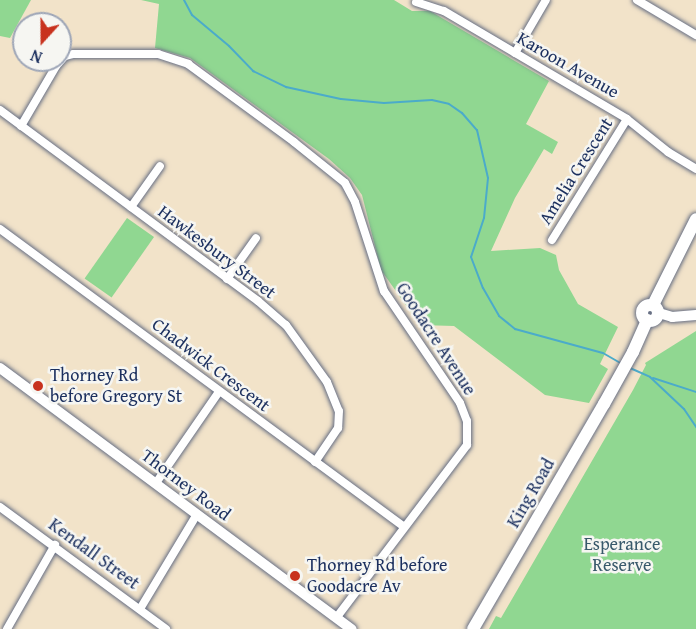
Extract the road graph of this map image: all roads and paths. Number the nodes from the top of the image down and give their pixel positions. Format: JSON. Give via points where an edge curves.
{"nodes":[{"id":1,"x":546,"y":0,"type":"edge"},
{"id":2,"x":637,"y":0,"type":"edge"},
{"id":3,"x":416,"y":2,"type":"dead end"},
{"id":4,"x":696,"y":35,"type":"edge"},
{"id":5,"x":515,"y":53,"type":"junction"},
{"id":6,"x":0,"y":110,"type":"edge"},
{"id":7,"x":627,"y":119,"type":"junction"},
{"id":8,"x":21,"y":126,"type":"junction"},
{"id":9,"x":160,"y":166,"type":"dead end"},
{"id":10,"x":696,"y":169,"type":"edge"},
{"id":11,"x":131,"y":207,"type":"junction"},
{"id":12,"x":696,"y":219,"type":"edge"},
{"id":13,"x":0,"y":229,"type":"edge"},
{"id":14,"x":256,"y":238,"type":"dead end"},
{"id":15,"x":552,"y":240,"type":"dead end"},
{"id":16,"x":228,"y":279,"type":"junction"},
{"id":17,"x":656,"y":309,"type":"junction"},
{"id":18,"x":696,"y":315,"type":"edge"},
{"id":19,"x":0,"y":368,"type":"edge"},
{"id":20,"x":218,"y":393,"type":"junction"},
{"id":21,"x":315,"y":462,"type":"junction"},
{"id":22,"x":156,"y":483,"type":"junction"},
{"id":23,"x":0,"y":507,"type":"edge"},
{"id":24,"x":197,"y":514,"type":"junction"},
{"id":25,"x":404,"y":526,"type":"junction"},
{"id":26,"x":55,"y":545,"type":"junction"},
{"id":27,"x":140,"y":609,"type":"junction"},
{"id":28,"x":336,"y":617,"type":"junction"},
{"id":29,"x":7,"y":629,"type":"edge"},
{"id":30,"x":166,"y":629,"type":"edge"},
{"id":31,"x":352,"y":629,"type":"edge"},
{"id":32,"x":473,"y":629,"type":"edge"}],
"edges":[{"from":1,"to":5,"type":"street"},
{"from":2,"to":4,"type":"street"},
{"from":3,"to":5,"type":"street","name":"Karoon Avenue","via":[[444,11]]},
{"from":5,"to":7,"type":"street","name":"Karoon Avenue"},
{"from":6,"to":8,"type":"street","name":"Hawkesbury Street"},
{"from":7,"to":10,"type":"street","name":"Karoon Avenue"},
{"from":7,"to":15,"type":"street","name":"Amelia Crescent"},
{"from":8,"to":11,"type":"street","name":"Hawkesbury Street"},
{"from":8,"to":25,"type":"street","name":"Goodacre Avenue","via":[[64,55],[150,53],[184,62],[345,183],[384,291],[460,403],[467,421],[467,445]]},
{"from":9,"to":11,"type":"street"},
{"from":11,"to":16,"type":"street","name":"Hawkesbury Street"},
{"from":12,"to":17,"type":"main road"},
{"from":13,"to":20,"type":"street","name":"Chadwick Crescent"},
{"from":14,"to":16,"type":"street"},
{"from":16,"to":21,"type":"street","name":"Hawkesbury Street","via":[[286,326],[327,382],[339,411],[338,428]]},
{"from":17,"to":18,"type":"street","via":[[672,317]]},
{"from":17,"to":32,"type":"main road","name":"King Road","via":[[643,308],[642,317],[647,321],[633,352]]},
{"from":19,"to":22,"type":"street","name":"Thorney Road"},
{"from":20,"to":21,"type":"street","name":"Chadwick Crescent"},
{"from":20,"to":22,"type":"street"},
{"from":21,"to":25,"type":"street","name":"Chadwick Crescent"},
{"from":22,"to":24,"type":"street","name":"Thorney Road"},
{"from":23,"to":26,"type":"street","name":"Kendall Street"},
{"from":24,"to":27,"type":"street"},
{"from":24,"to":28,"type":"street","name":"Thorney Road"},
{"from":25,"to":28,"type":"street","name":"Goodacre Avenue"},
{"from":26,"to":27,"type":"street","name":"Kendall Street"},
{"from":26,"to":29,"type":"street"},
{"from":27,"to":30,"type":"street","name":"Kendall Street"},
{"from":28,"to":31,"type":"street","name":"Thorney Road"}]}
